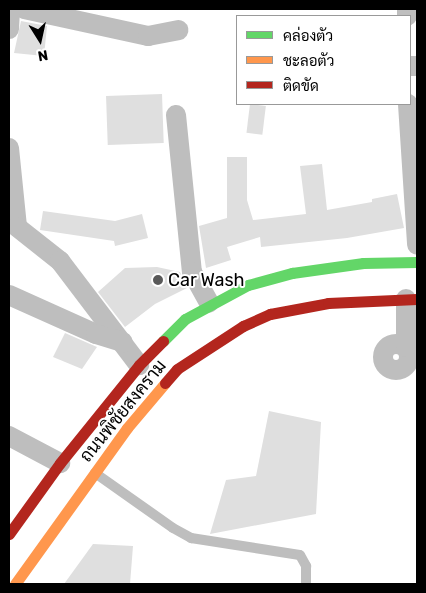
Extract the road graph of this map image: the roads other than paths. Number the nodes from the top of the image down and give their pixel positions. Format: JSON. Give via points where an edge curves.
{"nodes":[{"id":1,"x":10,"y":9,"type":"edge"},
{"id":2,"x":24,"y":9,"type":"edge"},
{"id":3,"x":9,"y":28,"type":"edge"},
{"id":4,"x":178,"y":30,"type":"dead end"},
{"id":5,"x":408,"y":105,"type":"edge"},
{"id":6,"x":176,"y":115,"type":"dead end"},
{"id":7,"x":9,"y":148,"type":"edge"},
{"id":8,"x":417,"y":245,"type":"edge"},
{"id":9,"x":417,"y":262,"type":"edge"},
{"id":10,"x":9,"y":294,"type":"edge"},
{"id":11,"x":412,"y":299,"type":"edge"},
{"id":12,"x":209,"y":304,"type":"junction"},
{"id":13,"x":123,"y":342,"type":"junction"},
{"id":14,"x":406,"y":347,"type":"dead end"},
{"id":15,"x":139,"y":365,"type":"junction"},
{"id":16,"x":9,"y":436,"type":"edge"},
{"id":17,"x":60,"y":462,"type":"junction"},
{"id":18,"x":95,"y":472,"type":"junction"},
{"id":19,"x":9,"y":534,"type":"edge"},
{"id":20,"x":15,"y":584,"type":"edge"},
{"id":21,"x":306,"y":584,"type":"edge"}],
"edges":[{"from":1,"to":3,"type":"street"},
{"from":2,"to":4,"type":"street","via":[[148,36]]},
{"from":5,"to":8,"type":"street"},
{"from":6,"to":12,"type":"street","via":[[192,272]]},
{"from":7,"to":13,"type":"street","via":[[16,227],[60,261]]},
{"from":9,"to":12,"type":"main road","name":"ถนนพิชัยสงคราม","via":[[363,263],[292,273],[248,285]]},
{"from":10,"to":13,"type":"street","via":[[96,334]]},
{"from":11,"to":14,"type":"street"},
{"from":11,"to":18,"type":"main road","name":"ถนนพิชัยสงคราม","via":[[300,307],[270,314],[243,326],[177,369]]},
{"from":12,"to":15,"type":"main road","name":"ถนนพิชัยสงคราม","via":[[164,336]]},
{"from":13,"to":15,"type":"street"},
{"from":15,"to":17,"type":"main road","name":"ถนนพิชัยสงคราม"},
{"from":16,"to":17,"type":"street"},
{"from":17,"to":19,"type":"main road","name":"ถนนพิชัยสงคราม"},
{"from":18,"to":20,"type":"main road","name":"ถนนพิชัยสงคราม"},
{"from":18,"to":21,"type":"lane","via":[[191,538],[300,556],[306,566]]}]}
